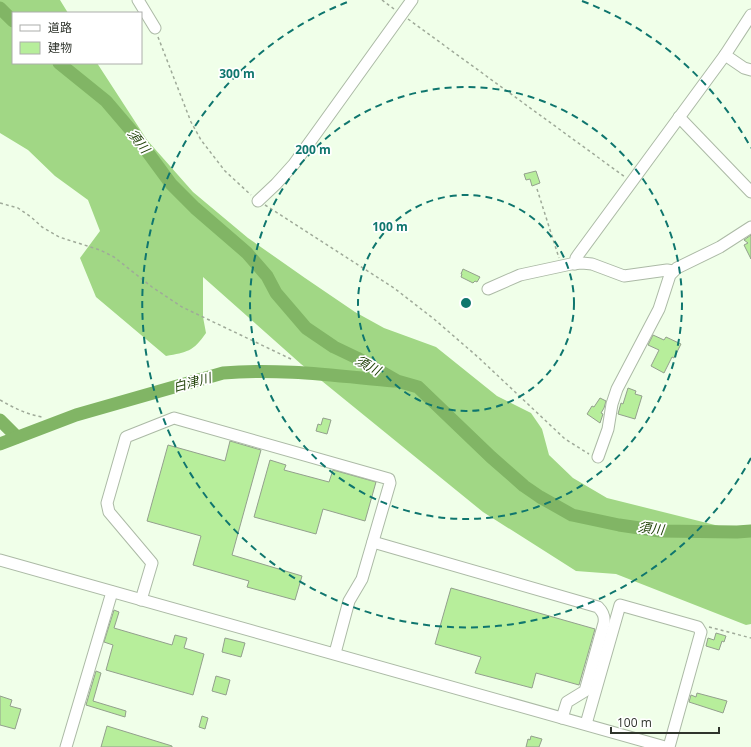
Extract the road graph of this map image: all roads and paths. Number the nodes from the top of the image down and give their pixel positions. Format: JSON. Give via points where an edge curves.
{"nodes":[{"id":1,"x":138,"y":0,"type":"edge"},
{"id":2,"x":382,"y":0,"type":"edge"},
{"id":3,"x":412,"y":0,"type":"edge"},
{"id":4,"x":402,"y":14,"type":"junction"},
{"id":5,"x":751,"y":15,"type":"edge"},
{"id":6,"x":155,"y":28,"type":"joint"},
{"id":7,"x":725,"y":55,"type":"junction"},
{"id":8,"x":751,"y":70,"type":"edge"},
{"id":9,"x":679,"y":117,"type":"junction"},
{"id":10,"x":631,"y":182,"type":"junction"},
{"id":11,"x":537,"y":189,"type":"dead end"},
{"id":12,"x":751,"y":192,"type":"edge"},
{"id":13,"x":258,"y":201,"type":"junction"},
{"id":14,"x":0,"y":203,"type":"edge"},
{"id":15,"x":751,"y":227,"type":"edge"},
{"id":16,"x":575,"y":264,"type":"junction"},
{"id":17,"x":562,"y":266,"type":"junction"},
{"id":18,"x":673,"y":271,"type":"junction"},
{"id":19,"x":488,"y":289,"type":"dead end"},
{"id":20,"x":293,"y":360,"type":"dead end"},
{"id":21,"x":0,"y":400,"type":"edge"},
{"id":22,"x":42,"y":417,"type":"dead end"},
{"id":23,"x":598,"y":457,"type":"joint"},
{"id":24,"x":373,"y":542,"type":"junction"},
{"id":25,"x":0,"y":560,"type":"edge"},
{"id":26,"x":112,"y":592,"type":"junction"},
{"id":27,"x":141,"y":600,"type":"junction"},
{"id":28,"x":700,"y":630,"type":"junction"},
{"id":29,"x":751,"y":638,"type":"edge"},
{"id":30,"x":335,"y":653,"type":"junction"},
{"id":31,"x":562,"y":718,"type":"junction"},
{"id":32,"x":586,"y":724,"type":"junction"},
{"id":33,"x":66,"y":747,"type":"edge"},
{"id":34,"x":664,"y":747,"type":"edge"}],
"edges":[{"from":1,"to":6,"type":"street"},
{"from":2,"to":4,"type":"path"},
{"from":3,"to":4,"type":"street"},
{"from":4,"to":10,"type":"path"},
{"from":4,"to":13,"type":"street","via":[[294,164]]},
{"from":5,"to":7,"type":"street"},
{"from":6,"to":13,"type":"path","via":[[190,122],[212,155]]},
{"from":7,"to":8,"type":"street"},
{"from":7,"to":9,"type":"street"},
{"from":9,"to":10,"type":"street"},
{"from":9,"to":12,"type":"street"},
{"from":10,"to":16,"type":"street","via":[[578,255]]},
{"from":11,"to":17,"type":"path"},
{"from":13,"to":23,"type":"path","via":[[394,288],[434,319],[565,439]]},
{"from":14,"to":20,"type":"path","via":[[18,208],[59,237],[114,256],[182,307]]},
{"from":15,"to":18,"type":"street","via":[[720,247]]},
{"from":16,"to":17,"type":"street"},
{"from":16,"to":18,"type":"street","via":[[592,264],[624,276]]},
{"from":17,"to":19,"type":"street","via":[[520,275]]},
{"from":18,"to":23,"type":"street","via":[[659,309],[617,389],[608,429]]},
{"from":21,"to":22,"type":"path","via":[[28,415]]},
{"from":24,"to":27,"type":"street","via":[[390,483],[387,477],[174,418],[126,437],[107,503],[109,512],[152,563]]},
{"from":24,"to":30,"type":"street","via":[[362,579],[349,601]]},
{"from":24,"to":31,"type":"street","via":[[602,611],[604,623],[584,691],[567,702]]},
{"from":25,"to":26,"type":"street"},
{"from":26,"to":27,"type":"street"},
{"from":26,"to":33,"type":"street"},
{"from":27,"to":30,"type":"street"},
{"from":28,"to":29,"type":"path","via":[[706,626]]},
{"from":28,"to":32,"type":"street","via":[[698,626],[620,605]]},
{"from":28,"to":34,"type":"street"},
{"from":30,"to":31,"type":"street"},
{"from":31,"to":32,"type":"street"},
{"from":32,"to":34,"type":"street"}]}
